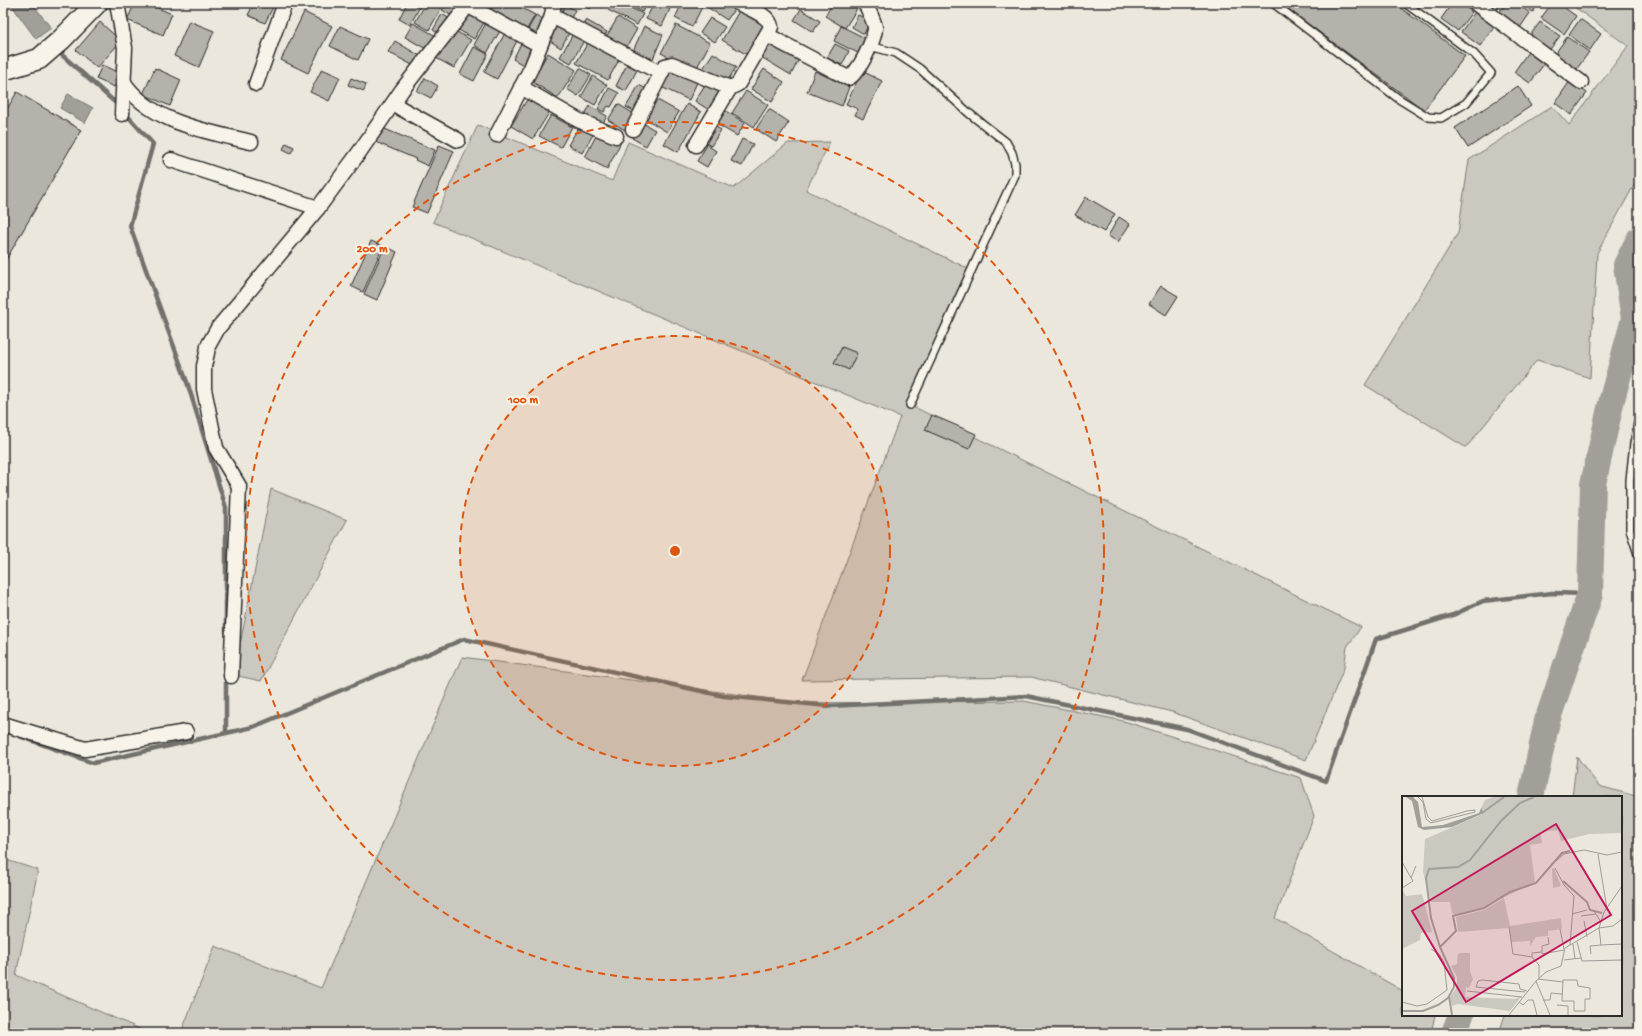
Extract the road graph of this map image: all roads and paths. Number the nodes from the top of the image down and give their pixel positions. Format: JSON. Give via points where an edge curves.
{"nodes":[{"id":1,"x":97,"y":3,"type":"edge"},
{"id":2,"x":117,"y":3,"type":"edge"},
{"id":3,"x":285,"y":3,"type":"edge"},
{"id":4,"x":738,"y":3,"type":"edge"},
{"id":5,"x":865,"y":3,"type":"edge"},
{"id":6,"x":1273,"y":3,"type":"edge"},
{"id":7,"x":1405,"y":3,"type":"edge"},
{"id":8,"x":1474,"y":3,"type":"edge"},
{"id":9,"x":467,"y":4,"type":"edge"},
{"id":10,"x":553,"y":10,"type":"edge"},
{"id":11,"x":767,"y":35,"type":"junction"},
{"id":12,"x":540,"y":45,"type":"junction"},
{"id":13,"x":870,"y":46,"type":"junction"},
{"id":14,"x":653,"y":69,"type":"dead end"},
{"id":15,"x":3,"y":70,"type":"edge"},
{"id":16,"x":124,"y":81,"type":"junction"},
{"id":17,"x":1582,"y":82,"type":"dead end"},
{"id":18,"x":256,"y":84,"type":"dead end"},
{"id":19,"x":521,"y":87,"type":"junction"},
{"id":20,"x":730,"y":88,"type":"junction"},
{"id":21,"x":393,"y":104,"type":"junction"},
{"id":22,"x":122,"y":108,"type":"dead end"},
{"id":23,"x":633,"y":129,"type":"dead end"},
{"id":24,"x":497,"y":135,"type":"dead end"},
{"id":25,"x":616,"y":136,"type":"dead end"},
{"id":26,"x":458,"y":140,"type":"dead end"},
{"id":27,"x":251,"y":142,"type":"dead end"},
{"id":28,"x":696,"y":145,"type":"dead end"},
{"id":29,"x":172,"y":160,"type":"dead end"},
{"id":30,"x":318,"y":208,"type":"junction"},
{"id":31,"x":910,"y":405,"type":"dead end"},
{"id":32,"x":1639,"y":418,"type":"edge"},
{"id":33,"x":1639,"y":557,"type":"edge"},
{"id":34,"x":231,"y":676,"type":"dead end"},
{"id":35,"x":3,"y":724,"type":"edge"},
{"id":36,"x":186,"y":732,"type":"dead end"}],
"edges":[{"from":1,"to":15,"type":"street","via":[[38,60]]},
{"from":2,"to":16,"type":"street","via":[[125,48]]},
{"from":3,"to":18,"type":"street"},
{"from":4,"to":11,"type":"street","via":[[771,23]]},
{"from":5,"to":13,"type":"street","via":[[875,28]]},
{"from":6,"to":7,"type":"lane","via":[[1399,99],[1428,117],[1441,118],[1466,103],[1491,73],[1474,54]]},
{"from":8,"to":17,"type":"street"},
{"from":9,"to":12,"type":"street"},
{"from":9,"to":21,"type":"street"},
{"from":10,"to":12,"type":"street"},
{"from":10,"to":14,"type":"street"},
{"from":11,"to":13,"type":"street","via":[[848,78],[857,70]]},
{"from":11,"to":20,"type":"street","via":[[738,84]]},
{"from":12,"to":19,"type":"street"},
{"from":13,"to":31,"type":"lane","via":[[896,53],[920,69],[1006,142],[1015,164],[1015,175]]},
{"from":16,"to":22,"type":"street"},
{"from":16,"to":27,"type":"street","via":[[144,104],[167,118]]},
{"from":19,"to":24,"type":"street"},
{"from":19,"to":25,"type":"street","via":[[578,120]]},
{"from":20,"to":23,"type":"street","via":[[668,64]]},
{"from":20,"to":28,"type":"street"},
{"from":21,"to":26,"type":"street"},
{"from":21,"to":30,"type":"street"},
{"from":29,"to":30,"type":"street"},
{"from":30,"to":34,"type":"street","via":[[218,328],[208,346],[204,366],[204,389],[216,448],[239,486]]},
{"from":32,"to":33,"type":"lane","via":[[1630,480],[1630,530]]},
{"from":35,"to":36,"type":"street","via":[[85,749]]}]}
